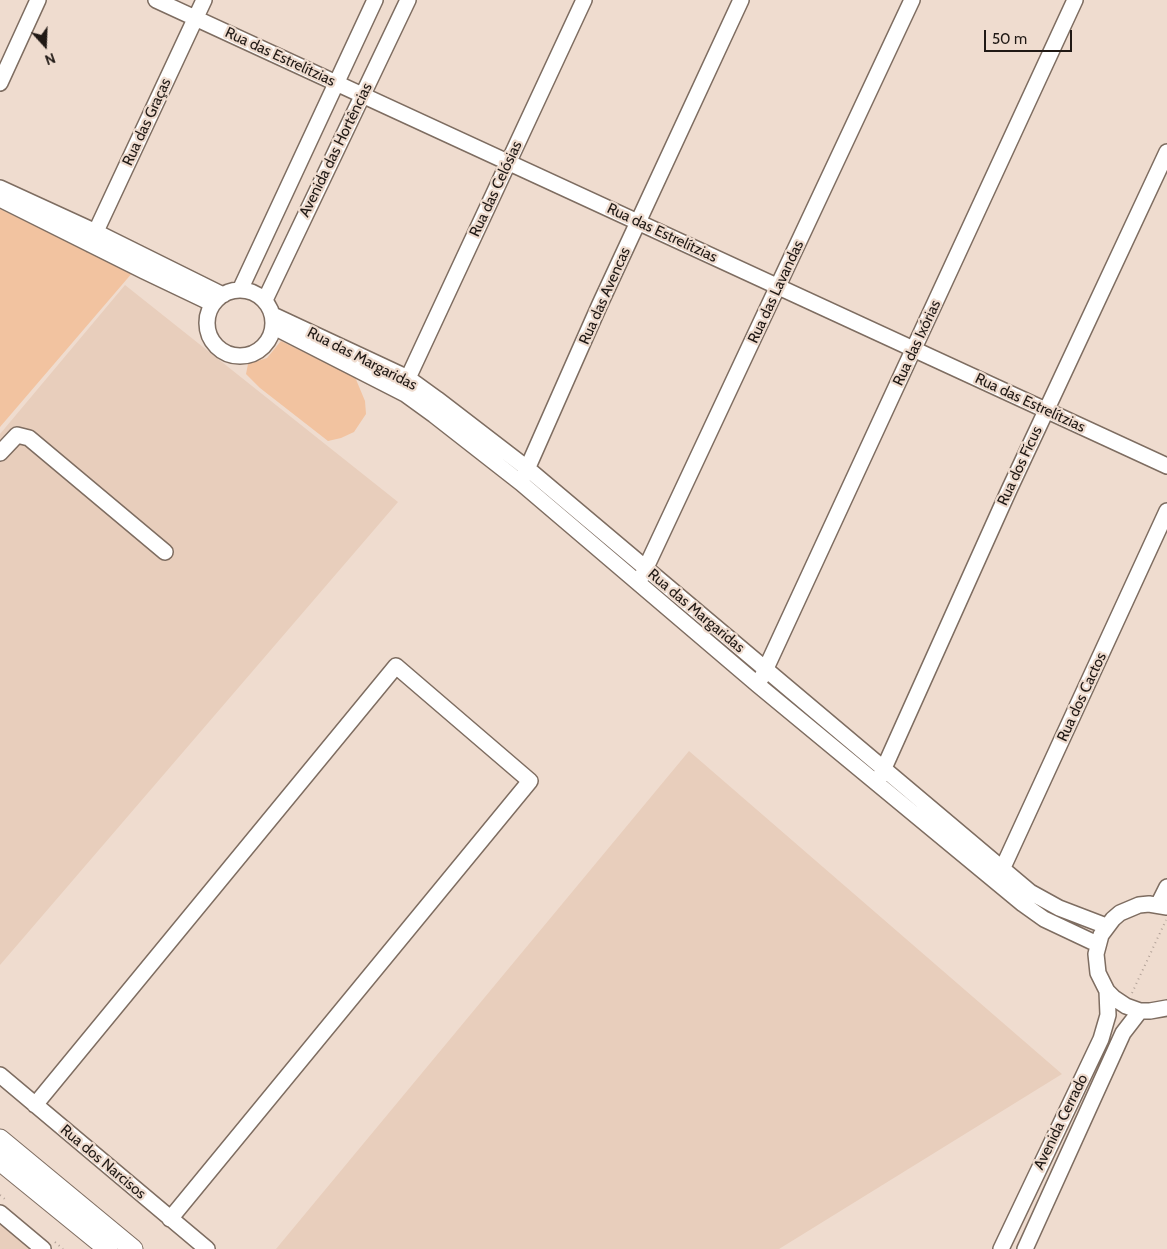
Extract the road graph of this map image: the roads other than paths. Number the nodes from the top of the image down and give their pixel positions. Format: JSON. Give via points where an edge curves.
{"nodes":[{"id":1,"x":38,"y":0,"type":"edge"},
{"id":2,"x":156,"y":0,"type":"edge"},
{"id":3,"x":204,"y":0,"type":"edge"},
{"id":4,"x":375,"y":0,"type":"edge"},
{"id":5,"x":408,"y":0,"type":"edge"},
{"id":6,"x":584,"y":0,"type":"edge"},
{"id":7,"x":741,"y":0,"type":"edge"},
{"id":8,"x":912,"y":0,"type":"edge"},
{"id":9,"x":1075,"y":0,"type":"edge"},
{"id":10,"x":196,"y":18,"type":"junction"},
{"id":11,"x":0,"y":83,"type":"edge"},
{"id":12,"x":337,"y":83,"type":"junction"},
{"id":13,"x":363,"y":95,"type":"junction"},
{"id":14,"x":1167,"y":152,"type":"edge"},
{"id":15,"x":509,"y":162,"type":"junction"},
{"id":16,"x":0,"y":188,"type":"edge"},
{"id":17,"x":0,"y":199,"type":"edge"},
{"id":18,"x":638,"y":222,"type":"junction"},
{"id":19,"x":93,"y":238,"type":"junction"},
{"id":20,"x":778,"y":287,"type":"junction"},
{"id":21,"x":240,"y":290,"type":"junction"},
{"id":22,"x":218,"y":299,"type":"junction"},
{"id":23,"x":265,"y":300,"type":"junction"},
{"id":24,"x":273,"y":321,"type":"junction"},
{"id":25,"x":914,"y":349,"type":"junction"},
{"id":26,"x":408,"y":378,"type":"junction"},
{"id":27,"x":1046,"y":410,"type":"junction"},
{"id":28,"x":0,"y":454,"type":"edge"},
{"id":29,"x":1167,"y":466,"type":"edge"},
{"id":30,"x":528,"y":469,"type":"junction"},
{"id":31,"x":521,"y":484,"type":"junction"},
{"id":32,"x":1167,"y":511,"type":"edge"},
{"id":33,"x":165,"y":552,"type":"dead end"},
{"id":34,"x":646,"y":569,"type":"junction"},
{"id":35,"x":638,"y":584,"type":"junction"},
{"id":36,"x":766,"y":670,"type":"junction"},
{"id":37,"x":758,"y":685,"type":"junction"},
{"id":38,"x":884,"y":769,"type":"junction"},
{"id":39,"x":877,"y":783,"type":"junction"},
{"id":40,"x":1000,"y":876,"type":"junction"},
{"id":41,"x":1167,"y":887,"type":"edge"},
{"id":42,"x":1163,"y":906,"type":"edge"},
{"id":43,"x":1106,"y":926,"type":"junction"},
{"id":44,"x":1097,"y":944,"type":"junction"},
{"id":45,"x":1107,"y":991,"type":"junction"},
{"id":46,"x":1167,"y":1008,"type":"edge"},
{"id":47,"x":1140,"y":1011,"type":"junction"},
{"id":48,"x":0,"y":1075,"type":"edge"},
{"id":49,"x":35,"y":1105,"type":"junction"},
{"id":50,"x":0,"y":1139,"type":"edge"},
{"id":51,"x":0,"y":1160,"type":"edge"},
{"id":52,"x":0,"y":1213,"type":"edge"},
{"id":53,"x":170,"y":1218,"type":"junction"},
{"id":54,"x":43,"y":1249,"type":"edge"},
{"id":55,"x":108,"y":1249,"type":"edge"},
{"id":56,"x":133,"y":1249,"type":"edge"},
{"id":57,"x":207,"y":1249,"type":"edge"},
{"id":58,"x":1001,"y":1249,"type":"edge"},
{"id":59,"x":1025,"y":1249,"type":"edge"}],
"edges":[{"from":1,"to":11,"type":"street"},
{"from":2,"to":10,"type":"street","name":"Rua das Estrelítzias"},
{"from":3,"to":10,"type":"street","name":"Rua das Graças"},
{"from":4,"to":12,"type":"street","name":"Avenida das Hortências"},
{"from":5,"to":13,"type":"street","name":"Avenida das Hortências"},
{"from":6,"to":15,"type":"street","name":"Rua das Celósias"},
{"from":7,"to":18,"type":"street","name":"Rua das Avencas"},
{"from":8,"to":20,"type":"street","name":"Rua das Lavandas"},
{"from":9,"to":25,"type":"street","name":"Rua das Ixórias"},
{"from":10,"to":12,"type":"street","name":"Rua das Estrelítzias"},
{"from":10,"to":19,"type":"street","name":"Rua das Graças"},
{"from":12,"to":13,"type":"street","name":"Rua das Estrelítzias"},
{"from":12,"to":21,"type":"street","name":"Avenida das Hortências"},
{"from":13,"to":15,"type":"street","name":"Rua das Estrelítzias"},
{"from":13,"to":23,"type":"street","name":"Avenida das Hortências"},
{"from":14,"to":27,"type":"street","name":"Rua dos Fícus"},
{"from":15,"to":18,"type":"street","name":"Rua das Estrelítzias"},
{"from":15,"to":26,"type":"street","name":"Rua das Celósias"},
{"from":16,"to":19,"type":"street"},
{"from":17,"to":19,"type":"street"},
{"from":18,"to":20,"type":"street","name":"Rua das Estrelítzias"},
{"from":18,"to":30,"type":"street","name":"Rua das Avencas"},
{"from":19,"to":22,"type":"street"},
{"from":20,"to":25,"type":"street","name":"Rua das Estrelítzias"},
{"from":20,"to":34,"type":"street","name":"Rua das Lavandas"},
{"from":21,"to":22,"type":"street"},
{"from":21,"to":23,"type":"street"},
{"from":22,"to":24,"type":"street","via":[[207,322],[213,342],[228,354],[248,355],[257,351],[271,337]]},
{"from":23,"to":24,"type":"street"},
{"from":24,"to":26,"type":"street","name":"Rua das Margaridas"},
{"from":24,"to":31,"type":"street","name":"Rua das Margaridas","via":[[405,394]]},
{"from":25,"to":27,"type":"street","name":"Rua das Estrelítzias"},
{"from":25,"to":36,"type":"street","name":"Rua das Ixórias"},
{"from":26,"to":30,"type":"street","name":"Rua das Margaridas"},
{"from":27,"to":29,"type":"street","name":"Rua das Estrelítzias"},
{"from":27,"to":38,"type":"street","name":"Rua dos Fícus"},
{"from":28,"to":33,"type":"street","via":[[17,435],[29,438]]},
{"from":30,"to":31,"type":"street","name":"Rua das Avencas"},
{"from":30,"to":34,"type":"street","name":"Rua das Margaridas"},
{"from":31,"to":35,"type":"street","name":"Rua das Margaridas"},
{"from":32,"to":40,"type":"street","name":"Rua dos Cactos"},
{"from":34,"to":35,"type":"street","name":"Rua das Lavandas"},
{"from":34,"to":36,"type":"street","name":"Rua das Margaridas"},
{"from":35,"to":37,"type":"street","name":"Rua das Margaridas"},
{"from":36,"to":37,"type":"street","name":"Rua das Ixórias"},
{"from":36,"to":38,"type":"street","name":"Rua das Margaridas"},
{"from":37,"to":39,"type":"street","name":"Rua das Margaridas"},
{"from":38,"to":39,"type":"street","name":"Rua dos Fícus"},
{"from":38,"to":40,"type":"street","name":"Rua das Margaridas"},
{"from":39,"to":40,"type":"street","name":"Rua das Margaridas"},
{"from":40,"to":43,"type":"street","name":"Rua das Margaridas","via":[[1058,908]]},
{"from":40,"to":44,"type":"street","name":"Rua das Margaridas","via":[[1044,919]]},
{"from":41,"to":42,"type":"street"},
{"from":42,"to":43,"type":"street","via":[[1148,904],[1129,908]]},
{"from":43,"to":44,"type":"street"},
{"from":44,"to":45,"type":"street","via":[[1098,973]]},
{"from":45,"to":47,"type":"street","via":[[1122,1004]]},
{"from":45,"to":58,"type":"street","name":"Avenida Cerrado","via":[[1108,1015],[1101,1039]]},
{"from":46,"to":47,"type":"street"},
{"from":47,"to":59,"type":"street","name":"Avenida Cerrado","via":[[1123,1033]]},
{"from":48,"to":49,"type":"street","name":"Rua dos Narcisos"},
{"from":49,"to":53,"type":"street","name":"Rua dos Narcisos"},
{"from":49,"to":53,"type":"street","via":[[396,666],[530,781]]},
{"from":50,"to":56,"type":"main road"},
{"from":51,"to":55,"type":"main road"},
{"from":52,"to":54,"type":"street"},
{"from":53,"to":57,"type":"street","name":"Rua dos Narcisos"}]}
